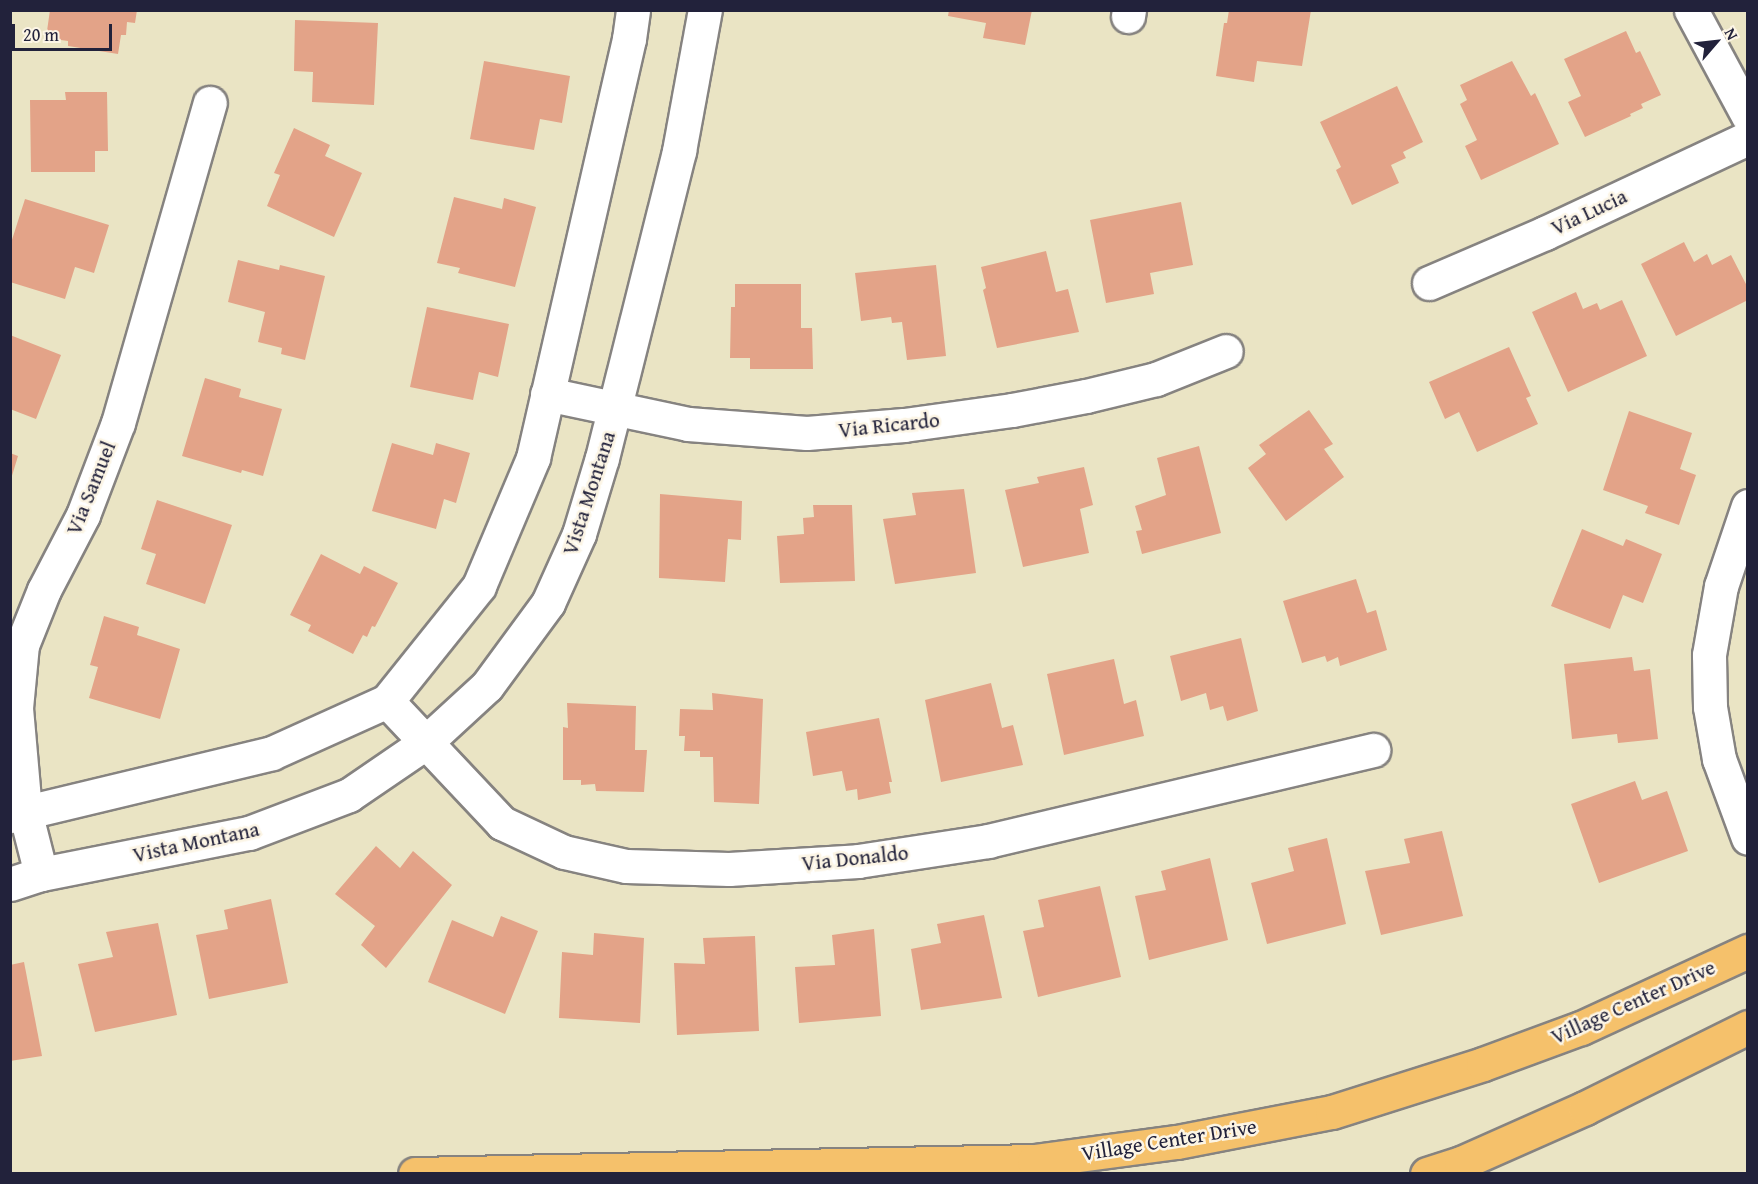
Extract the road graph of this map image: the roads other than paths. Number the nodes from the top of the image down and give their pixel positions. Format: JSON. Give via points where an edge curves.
{"nodes":[{"id":1,"x":633,"y":10,"type":"edge"},
{"id":2,"x":705,"y":10,"type":"edge"},
{"id":3,"x":1691,"y":10,"type":"edge"},
{"id":4,"x":210,"y":103,"type":"dead end"},
{"id":5,"x":1748,"y":116,"type":"edge"},
{"id":6,"x":1748,"y":138,"type":"edge"},
{"id":7,"x":1429,"y":283,"type":"dead end"},
{"id":8,"x":1226,"y":351,"type":"dead end"},
{"id":9,"x":547,"y":394,"type":"junction"},
{"id":10,"x":614,"y":410,"type":"junction"},
{"id":11,"x":1748,"y":506,"type":"edge"},
{"id":12,"x":387,"y":701,"type":"junction"},
{"id":13,"x":425,"y":743,"type":"junction"},
{"id":14,"x":1373,"y":750,"type":"dead end"},
{"id":15,"x":18,"y":814,"type":"edge"},
{"id":16,"x":1748,"y":838,"type":"edge"},
{"id":17,"x":41,"y":874,"type":"junction"},
{"id":18,"x":10,"y":884,"type":"edge"},
{"id":19,"x":1748,"y":951,"type":"edge"},
{"id":20,"x":1748,"y":1027,"type":"edge"},
{"id":21,"x":415,"y":1173,"type":"edge"},
{"id":22,"x":1428,"y":1173,"type":"edge"}],
"edges":[{"from":1,"to":9,"type":"street"},
{"from":2,"to":10,"type":"street","name":"Vista Montana","via":[[679,151]]},
{"from":3,"to":5,"type":"street"},
{"from":4,"to":15,"type":"street","name":"Via Samuel","via":[[118,423],[83,515],[44,590],[22,645],[16,708]]},
{"from":6,"to":7,"type":"street","name":"Via Lucia"},
{"from":8,"to":10,"type":"street","name":"Via Ricardo","via":[[1156,379],[1086,396],[904,425],[807,433],[688,424]]},
{"from":9,"to":10,"type":"street","name":"Via Ricardo"},
{"from":9,"to":12,"type":"street","via":[[533,458],[478,586]]},
{"from":10,"to":13,"type":"street","name":"Vista Montana","via":[[579,534],[548,603],[487,686]]},
{"from":11,"to":16,"type":"street","via":[[1721,586],[1709,655],[1710,706],[1719,759]]},
{"from":12,"to":13,"type":"street","name":"Via Donaldo"},
{"from":12,"to":15,"type":"street","via":[[272,753]]},
{"from":13,"to":14,"type":"street","name":"Via Donaldo","via":[[502,823],[564,852],[626,866],[729,869],[858,861],[988,841]]},
{"from":13,"to":17,"type":"street","name":"Vista Montana","via":[[349,795],[249,833]]},
{"from":15,"to":17,"type":"street","name":"Via Samuel"},
{"from":17,"to":18,"type":"street","name":"Vista Montana"},
{"from":19,"to":21,"type":"main road","name":"Village Center Drive","via":[[1581,1028],[1483,1064],[1332,1112],[1177,1142],[1034,1161]]},
{"from":20,"to":22,"type":"main road","via":[[1585,1108],[1461,1163]]}]}
